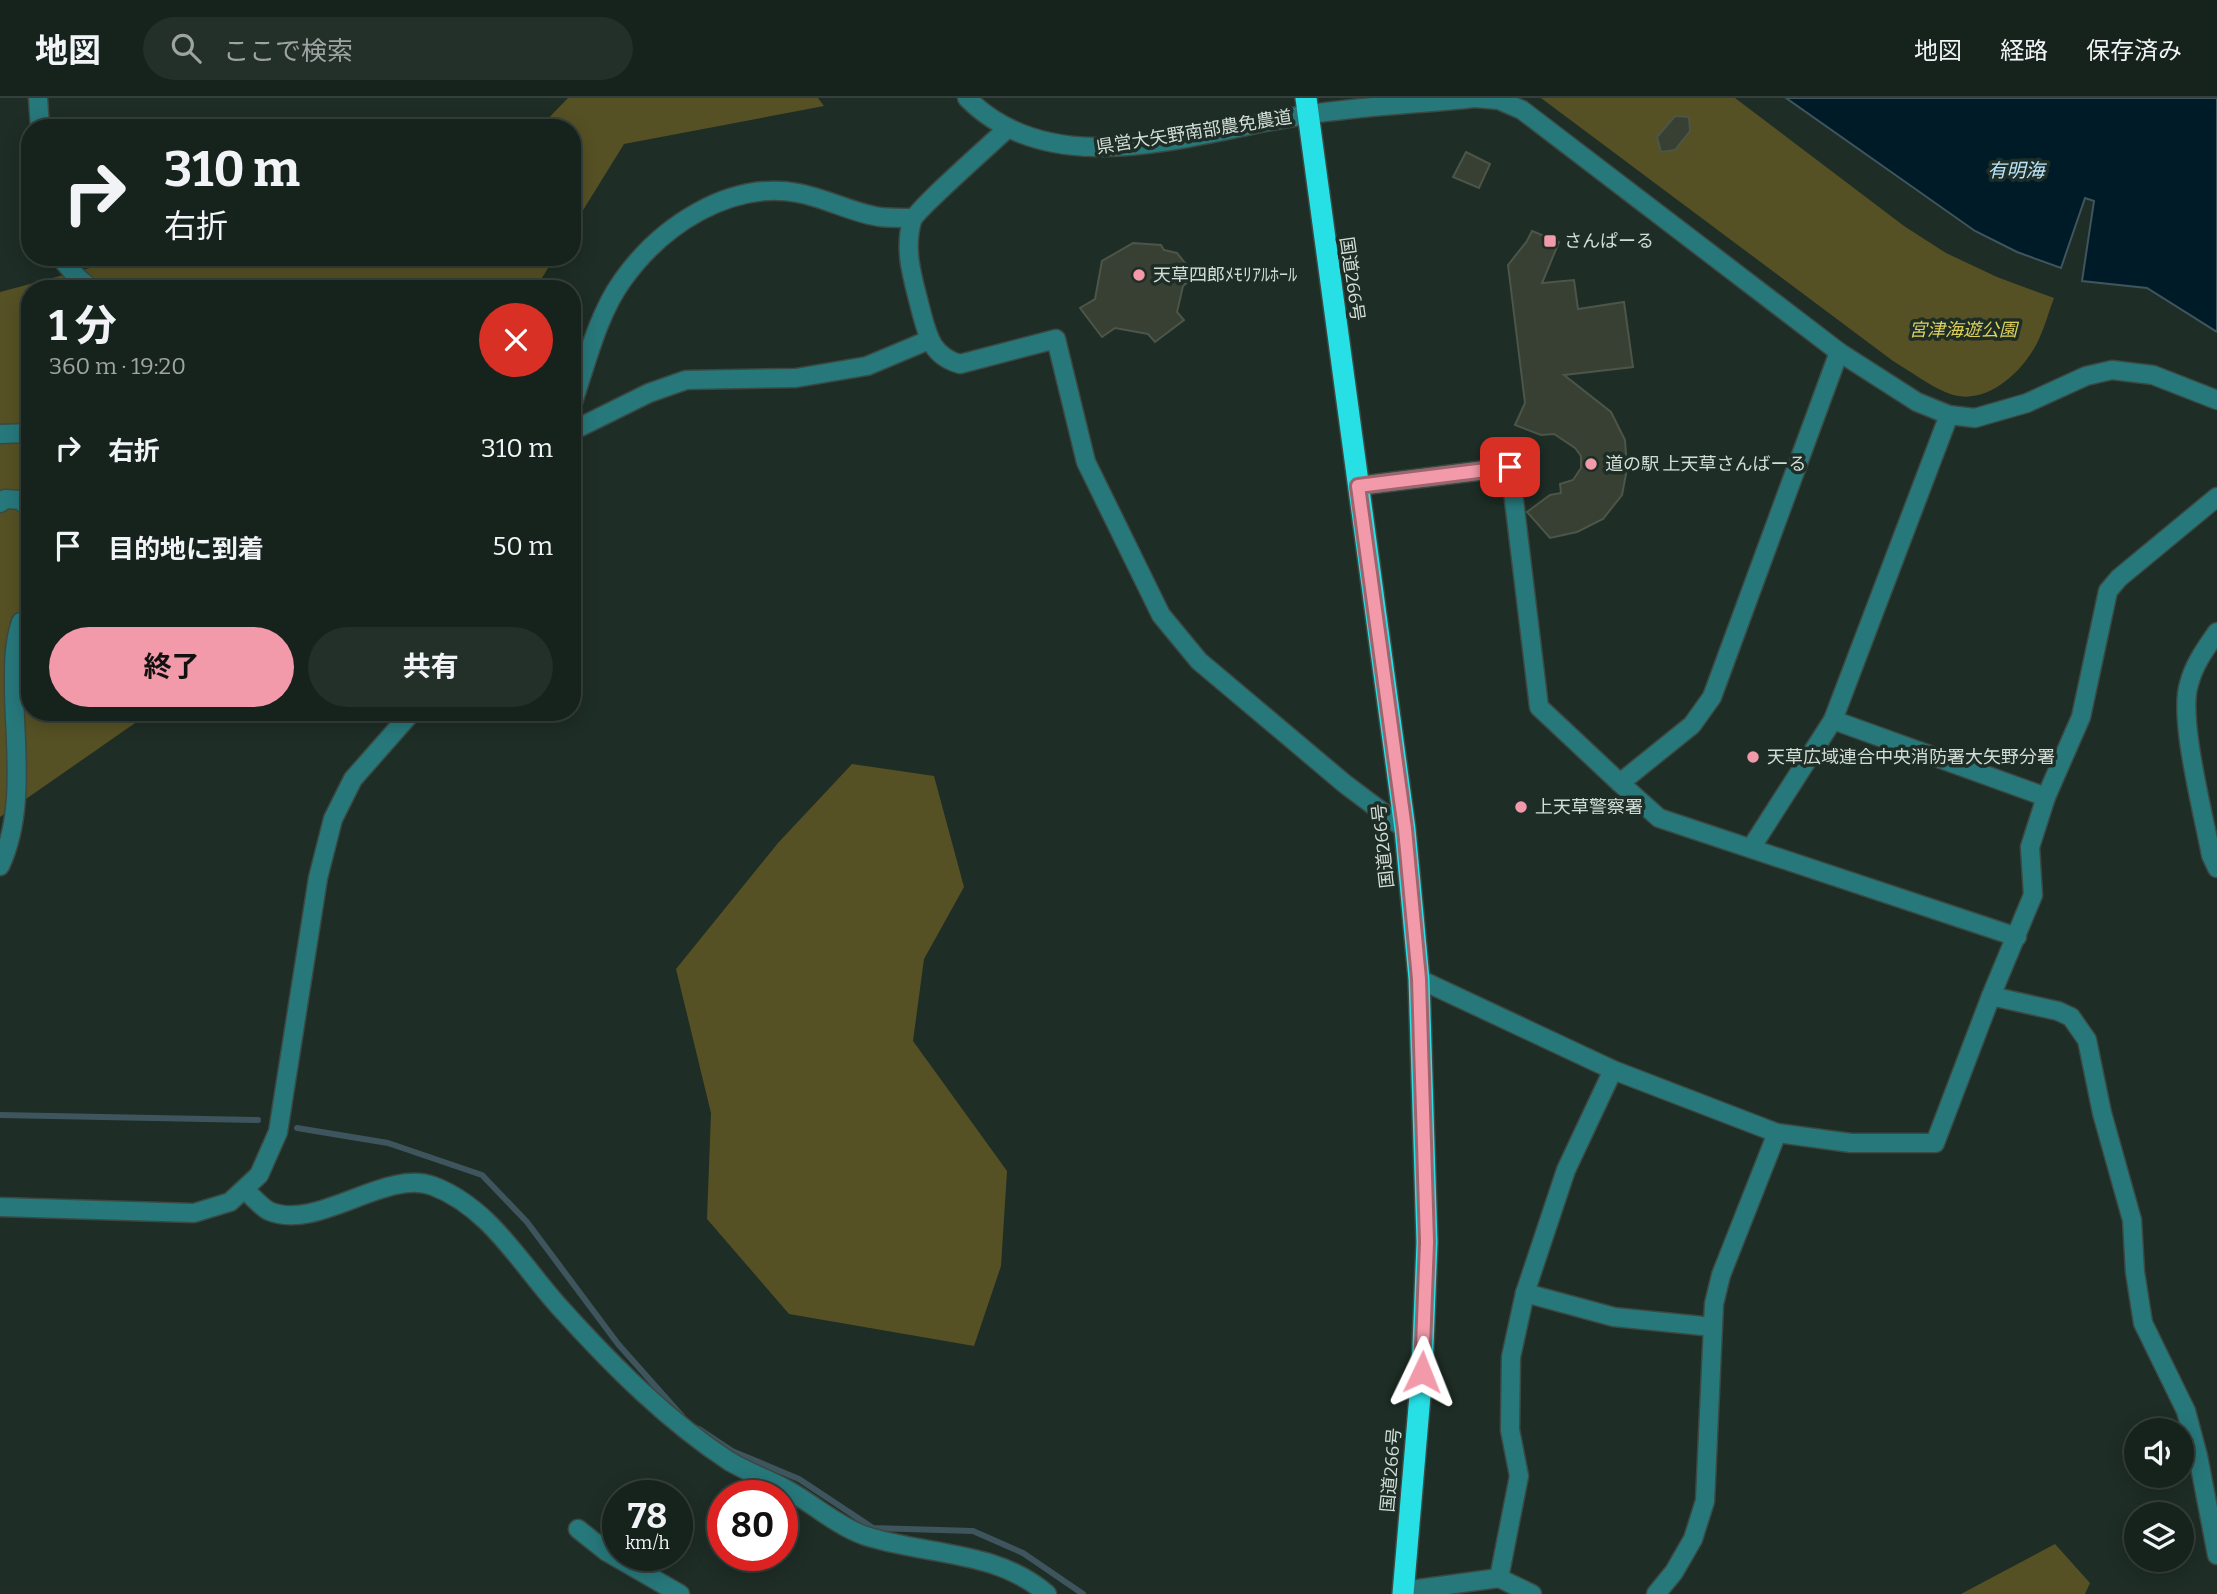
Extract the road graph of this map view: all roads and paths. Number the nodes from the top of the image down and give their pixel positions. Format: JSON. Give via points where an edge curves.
{"nodes":[{"id":1,"x":38,"y":98,"type":"edge"},
{"id":2,"x":967,"y":98,"type":"edge"},
{"id":3,"x":1498,"y":99,"type":"edge"},
{"id":4,"x":1306,"y":106,"type":"edge"},
{"id":5,"x":39,"y":119,"type":"edge"},
{"id":6,"x":1008,"y":128,"type":"junction"},
{"id":7,"x":912,"y":218,"type":"junction"},
{"id":8,"x":69,"y":266,"type":"edge"},
{"id":9,"x":82,"y":280,"type":"edge"},
{"id":10,"x":929,"y":340,"type":"junction"},
{"id":11,"x":1839,"y":352,"type":"junction"},
{"id":12,"x":581,"y":378,"type":"edge"},
{"id":13,"x":2217,"y":400,"type":"edge"},
{"id":14,"x":1949,"y":415,"type":"junction"},
{"id":15,"x":581,"y":427,"type":"edge"},
{"id":16,"x":21,"y":433,"type":"edge"},
{"id":17,"x":0,"y":434,"type":"edge"},
{"id":18,"x":1358,"y":486,"type":"junction"},
{"id":19,"x":2217,"y":497,"type":"edge"},
{"id":20,"x":21,"y":501,"type":"edge"},
{"id":21,"x":0,"y":503,"type":"edge"},
{"id":22,"x":21,"y":622,"type":"edge"},
{"id":23,"x":2217,"y":632,"type":"edge"},
{"id":24,"x":1833,"y":720,"type":"junction"},
{"id":25,"x":404,"y":721,"type":"edge"},
{"id":26,"x":1620,"y":783,"type":"junction"},
{"id":27,"x":2046,"y":797,"type":"junction"},
{"id":28,"x":1405,"y":829,"type":"junction"},
{"id":29,"x":1751,"y":848,"type":"junction"},
{"id":30,"x":0,"y":866,"type":"edge"},
{"id":31,"x":2217,"y":868,"type":"edge"},
{"id":32,"x":2017,"y":937,"type":"junction"},
{"id":33,"x":1419,"y":979,"type":"junction"},
{"id":34,"x":1991,"y":996,"type":"junction"},
{"id":35,"x":1613,"y":1069,"type":"junction"},
{"id":36,"x":1777,"y":1133,"type":"junction"},
{"id":37,"x":245,"y":1190,"type":"junction"},
{"id":38,"x":0,"y":1207,"type":"edge"},
{"id":39,"x":1525,"y":1293,"type":"junction"},
{"id":40,"x":1713,"y":1327,"type":"junction"},
{"id":41,"x":578,"y":1530,"type":"dead end"},
{"id":42,"x":2217,"y":1555,"type":"edge"},
{"id":43,"x":1499,"y":1578,"type":"junction"},
{"id":44,"x":1403,"y":1592,"type":"edge"},
{"id":45,"x":680,"y":1594,"type":"edge"},
{"id":46,"x":1047,"y":1594,"type":"edge"},
{"id":47,"x":1532,"y":1594,"type":"edge"},
{"id":48,"x":1656,"y":1594,"type":"edge"}],
"edges":[{"from":1,"to":5,"type":"street"},
{"from":2,"to":6,"type":"street","name":"県営大矢野南部農免農道"},
{"from":3,"to":4,"type":"street","name":"県営大矢野南部農免農道"},
{"from":3,"to":11,"type":"street","via":[[1522,110]]},
{"from":4,"to":6,"type":"street","name":"県営大矢野南部農免農道","via":[[1149,142],[1093,148],[1041,141]]},
{"from":4,"to":18,"type":"highway","name":"国道266号"},
{"from":6,"to":7,"type":"street"},
{"from":7,"to":10,"type":"street","via":[[910,269]]},
{"from":7,"to":12,"type":"street","via":[[880,217],[798,193],[763,191],[724,199],[685,220],[650,248],[620,283]]},
{"from":8,"to":9,"type":"street"},
{"from":10,"to":15,"type":"street","via":[[867,366],[796,378],[686,380]]},
{"from":10,"to":28,"type":"street","via":[[938,354],[960,364],[1056,339],[1086,462],[1161,615],[1199,662]]},
{"from":11,"to":14,"type":"street","via":[[1917,402]]},
{"from":11,"to":26,"type":"street","via":[[1712,697],[1692,724]]},
{"from":13,"to":14,"type":"street","via":[[2153,374],[2112,370],[2086,376],[2003,412],[1975,418]]},
{"from":14,"to":24,"type":"street"},
{"from":16,"to":17,"type":"street"},
{"from":18,"to":26,"type":"street","via":[[1510,467],[1539,707]]},
{"from":18,"to":28,"type":"highway","name":"国道266号"},
{"from":19,"to":27,"type":"street","via":[[2108,591],[2081,717]]},
{"from":20,"to":21,"type":"street"},
{"from":22,"to":30,"type":"street","via":[[14,655],[16,791],[13,822]]},
{"from":23,"to":31,"type":"street","via":[[2188,686],[2185,714]]},
{"from":24,"to":27,"type":"street"},
{"from":24,"to":29,"type":"street"},
{"from":25,"to":37,"type":"street","via":[[353,779],[333,819],[318,878],[278,1132],[260,1175]]},
{"from":26,"to":29,"type":"street","via":[[1659,818]]},
{"from":27,"to":32,"type":"street","via":[[2030,847],[2034,895]]},
{"from":28,"to":33,"type":"highway","name":"国道266号"},
{"from":29,"to":32,"type":"street"},
{"from":32,"to":34,"type":"street"},
{"from":33,"to":35,"type":"street"},
{"from":33,"to":44,"type":"highway","name":"国道266号","via":[[1427,1242],[1422,1372]]},
{"from":34,"to":36,"type":"street","via":[[1936,1143],[1851,1143]]},
{"from":34,"to":42,"type":"street","via":[[2058,1011],[2071,1017],[2087,1040],[2132,1220],[2143,1323],[2186,1412]]},
{"from":35,"to":36,"type":"street"},
{"from":35,"to":39,"type":"street","via":[[1566,1170]]},
{"from":36,"to":40,"type":"street","via":[[1721,1275]]},
{"from":37,"to":38,"type":"street","via":[[229,1202],[194,1213]]},
{"from":37,"to":46,"type":"street","via":[[270,1211],[293,1214],[400,1184],[430,1184],[453,1194],[506,1241],[563,1312],[664,1413],[730,1461],[861,1534],[974,1556],[1030,1579]]},
{"from":39,"to":40,"type":"street","via":[[1614,1317]]},
{"from":39,"to":43,"type":"street","via":[[1511,1357],[1510,1430],[1519,1476]]},
{"from":40,"to":48,"type":"street","via":[[1705,1501],[1693,1539]]},
{"from":41,"to":45,"type":"street"},
{"from":43,"to":44,"type":"street"},
{"from":43,"to":47,"type":"street"}]}
